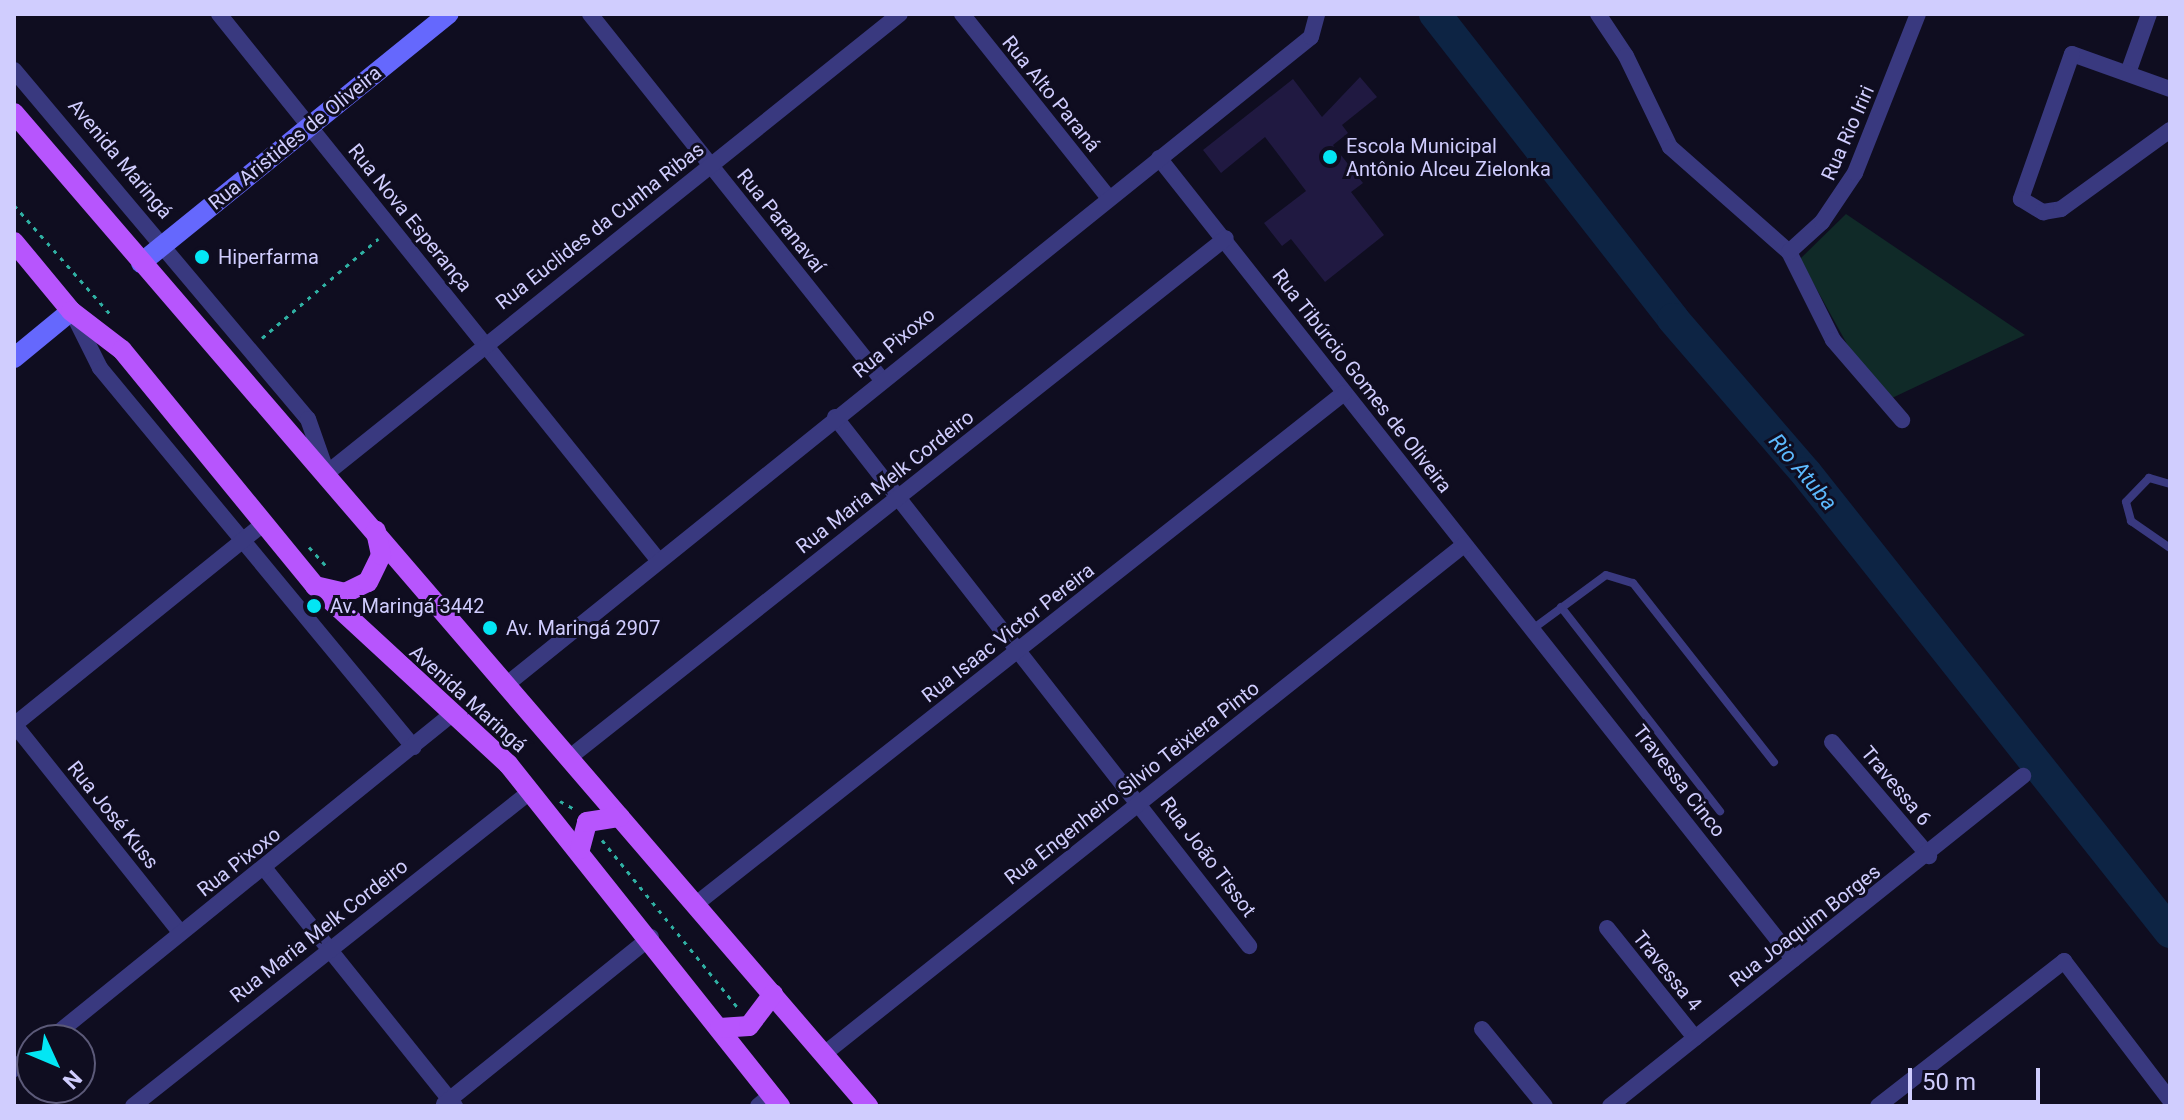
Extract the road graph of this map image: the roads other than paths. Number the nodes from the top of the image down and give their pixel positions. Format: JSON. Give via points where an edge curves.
{"nodes":[{"id":1,"x":219,"y":14,"type":"edge"},
{"id":2,"x":449,"y":14,"type":"edge"},
{"id":3,"x":590,"y":14,"type":"edge"},
{"id":4,"x":900,"y":14,"type":"edge"},
{"id":5,"x":962,"y":14,"type":"edge"},
{"id":6,"x":1317,"y":14,"type":"edge"},
{"id":7,"x":1598,"y":14,"type":"edge"},
{"id":8,"x":1918,"y":14,"type":"edge"},
{"id":9,"x":2149,"y":14,"type":"edge"},
{"id":10,"x":14,"y":70,"type":"edge"},
{"id":11,"x":2128,"y":73,"type":"junction"},
{"id":12,"x":2170,"y":89,"type":"edge"},
{"id":13,"x":14,"y":113,"type":"edge"},
{"id":14,"x":308,"y":125,"type":"junction"},
{"id":15,"x":23,"y":130,"type":"edge"},
{"id":16,"x":2170,"y":130,"type":"edge"},
{"id":17,"x":1159,"y":158,"type":"junction"},
{"id":18,"x":710,"y":165,"type":"junction"},
{"id":19,"x":1109,"y":198,"type":"junction"},
{"id":20,"x":1226,"y":238,"type":"junction"},
{"id":21,"x":14,"y":242,"type":"edge"},
{"id":22,"x":162,"y":246,"type":"junction"},
{"id":23,"x":1789,"y":252,"type":"junction"},
{"id":24,"x":141,"y":263,"type":"junction"},
{"id":25,"x":71,"y":311,"type":"junction"},
{"id":26,"x":486,"y":342,"type":"junction"},
{"id":27,"x":14,"y":358,"type":"edge"},
{"id":28,"x":881,"y":378,"type":"junction"},
{"id":29,"x":1344,"y":393,"type":"junction"},
{"id":30,"x":835,"y":417,"type":"junction"},
{"id":31,"x":1902,"y":420,"type":"dead end"},
{"id":32,"x":327,"y":473,"type":"junction"},
{"id":33,"x":2170,"y":484,"type":"edge"},
{"id":34,"x":901,"y":495,"type":"junction"},
{"id":35,"x":264,"y":523,"type":"junction"},
{"id":36,"x":373,"y":525,"type":"junction"},
{"id":37,"x":243,"y":540,"type":"junction"},
{"id":38,"x":1464,"y":545,"type":"junction"},
{"id":39,"x":2170,"y":548,"type":"edge"},
{"id":40,"x":659,"y":561,"type":"junction"},
{"id":41,"x":315,"y":586,"type":"junction"},
{"id":42,"x":1561,"y":607,"type":"junction"},
{"id":43,"x":1534,"y":628,"type":"junction"},
{"id":44,"x":1021,"y":649,"type":"junction"},
{"id":45,"x":506,"y":685,"type":"junction"},
{"id":46,"x":452,"y":714,"type":"junction"},
{"id":47,"x":14,"y":724,"type":"edge"},
{"id":48,"x":1832,"y":742,"type":"dead end"},
{"id":49,"x":413,"y":747,"type":"junction"},
{"id":50,"x":570,"y":757,"type":"junction"},
{"id":51,"x":1774,"y":762,"type":"dead end"},
{"id":52,"x":2023,"y":776,"type":"dead end"},
{"id":53,"x":531,"y":791,"type":"junction"},
{"id":54,"x":1141,"y":800,"type":"junction"},
{"id":55,"x":1720,"y":811,"type":"dead end"},
{"id":56,"x":620,"y":817,"type":"junction"},
{"id":57,"x":580,"y":849,"type":"junction"},
{"id":58,"x":1929,"y":856,"type":"junction"},
{"id":59,"x":265,"y":869,"type":"junction"},
{"id":60,"x":696,"y":904,"type":"junction"},
{"id":61,"x":1607,"y":928,"type":"dead end"},
{"id":62,"x":180,"y":932,"type":"junction"},
{"id":63,"x":651,"y":937,"type":"junction"},
{"id":64,"x":1249,"y":946,"type":"dead end"},
{"id":65,"x":329,"y":947,"type":"junction"},
{"id":66,"x":1793,"y":959,"type":"junction"},
{"id":67,"x":773,"y":994,"type":"junction"},
{"id":68,"x":68,"y":1024,"type":"edge"},
{"id":69,"x":720,"y":1028,"type":"junction"},
{"id":70,"x":1482,"y":1029,"type":"dead end"},
{"id":71,"x":1695,"y":1038,"type":"junction"},
{"id":72,"x":824,"y":1054,"type":"junction"},
{"id":73,"x":2164,"y":1101,"type":"edge"},
{"id":74,"x":770,"y":1102,"type":"edge"},
{"id":75,"x":449,"y":1104,"type":"edge"},
{"id":76,"x":133,"y":1106,"type":"edge"},
{"id":77,"x":868,"y":1106,"type":"edge"},
{"id":78,"x":1545,"y":1106,"type":"edge"},
{"id":79,"x":1610,"y":1106,"type":"edge"},
{"id":80,"x":1878,"y":1106,"type":"edge"}],
"edges":[{"from":1,"to":14,"type":"street","name":"Rua Nova Esperança"},
{"from":2,"to":14,"type":"main road","name":"Rua Aristides de Oliveira"},
{"from":3,"to":18,"type":"street","name":"Rua Paranavaí"},
{"from":4,"to":18,"type":"street","name":"Rua Euclides da Cunha Ribas"},
{"from":5,"to":19,"type":"street","name":"Rua Alto Paraná"},
{"from":6,"to":17,"type":"street","name":"Rua Pixoxo","via":[[1311,37]]},
{"from":7,"to":23,"type":"street","via":[[1626,56],[1670,147]]},
{"from":8,"to":23,"type":"street","name":"Rua Rio Iriri","via":[[1855,173],[1822,222]]},
{"from":9,"to":11,"type":"street"},
{"from":10,"to":22,"type":"street","name":"Avenida Maringá"},
{"from":11,"to":12,"type":"street"},
{"from":11,"to":16,"type":"street","via":[[2072,54],[2021,199],[2043,212],[2061,209]]},
{"from":13,"to":15,"type":"main road","name":"Avenida Maringá"},
{"from":14,"to":22,"type":"main road","name":"Rua Aristides de Oliveira"},
{"from":14,"to":26,"type":"street","name":"Rua Nova Esperança"},
{"from":15,"to":24,"type":"main road","name":"Avenida Maringá"},
{"from":17,"to":19,"type":"street","name":"Rua Pixoxo"},
{"from":17,"to":20,"type":"street","name":"Rua Tibúrcio Gomes de Oliveira"},
{"from":18,"to":26,"type":"street","name":"Rua Euclides da Cunha Ribas"},
{"from":18,"to":28,"type":"street","name":"Rua Paranavaí"},
{"from":19,"to":28,"type":"street","name":"Rua Pixoxo"},
{"from":20,"to":29,"type":"street","name":"Rua Tibúrcio Gomes de Oliveira"},
{"from":20,"to":34,"type":"street","name":"Rua Maria Melk Cordeiro"},
{"from":21,"to":25,"type":"main road","name":"Avenida Maringá"},
{"from":22,"to":24,"type":"main road","name":"Rua Aristides de Oliveira"},
{"from":22,"to":32,"type":"street","name":"Avenida Maringá","via":[[308,419]]},
{"from":23,"to":31,"type":"street","via":[[1833,340]]},
{"from":24,"to":32,"type":"main road","name":"Avenida Maringá"},
{"from":25,"to":27,"type":"main road"},
{"from":25,"to":35,"type":"main road","name":"Avenida Maringá","via":[[122,350]]},
{"from":25,"to":37,"type":"street","name":"Avenida Maringá","via":[[100,368]]},
{"from":26,"to":32,"type":"street","name":"Rua Euclides da Cunha Ribas"},
{"from":26,"to":40,"type":"street","name":"Rua Nova Esperança"},
{"from":28,"to":30,"type":"street","name":"Rua Pixoxo"},
{"from":29,"to":38,"type":"street","name":"Rua Tibúrcio Gomes de Oliveira"},
{"from":29,"to":44,"type":"street","name":"Rua Isaac Victor Pereira"},
{"from":30,"to":34,"type":"street","name":"Rua João Tissot"},
{"from":30,"to":40,"type":"street","name":"Rua Pixoxo"},
{"from":32,"to":36,"type":"main road","name":"Avenida Maringá"},
{"from":33,"to":39,"type":"lane","via":[[2149,478],[2126,502],[2131,521]]},
{"from":34,"to":44,"type":"street","name":"Rua João Tissot"},
{"from":34,"to":50,"type":"street","name":"Rua Maria Melk Cordeiro"},
{"from":35,"to":37,"type":"street"},
{"from":35,"to":41,"type":"main road","name":"Avenida Maringá"},
{"from":36,"to":41,"type":"main road","via":[[381,555],[368,582],[345,593]]},
{"from":36,"to":45,"type":"main road","name":"Avenida Maringá"},
{"from":37,"to":47,"type":"street"},
{"from":37,"to":49,"type":"street","name":"Avenida Maringá"},
{"from":38,"to":43,"type":"street","name":"Rua Tibúrcio Gomes de Oliveira"},
{"from":38,"to":54,"type":"street","name":"Rua Engenheiro Silvio Teixiera Pinto"},
{"from":40,"to":45,"type":"street","name":"Rua Pixoxo"},
{"from":41,"to":46,"type":"main road","name":"Avenida Maringá"},
{"from":42,"to":43,"type":"lane"},
{"from":42,"to":51,"type":"lane","via":[[1606,575],[1633,583]]},
{"from":42,"to":55,"type":"lane"},
{"from":43,"to":66,"type":"street","name":"Travessa Cinco"},
{"from":44,"to":54,"type":"street","name":"Rua João Tissot"},
{"from":44,"to":60,"type":"street","name":"Rua Isaac Victor Pereira"},
{"from":45,"to":50,"type":"main road","name":"Avenida Maringá"},
{"from":46,"to":49,"type":"street","name":"Rua Pixoxo"},
{"from":46,"to":53,"type":"main road","name":"Avenida Maringá"},
{"from":47,"to":62,"type":"street","name":"Rua José Kuss"},
{"from":48,"to":58,"type":"street","name":"Travessa 6"},
{"from":49,"to":59,"type":"street","name":"Rua Pixoxo"},
{"from":50,"to":56,"type":"main road","name":"Avenida Maringá"},
{"from":52,"to":58,"type":"street","name":"Rua Joaquim Borges"},
{"from":53,"to":57,"type":"main road","name":"Avenida Maringá"},
{"from":53,"to":65,"type":"street","name":"Rua Maria Melk Cordeiro"},
{"from":54,"to":64,"type":"street","name":"Rua João Tissot"},
{"from":54,"to":72,"type":"street","name":"Rua Engenheiro Silvio Teixiera Pinto"},
{"from":56,"to":57,"type":"main road","via":[[587,822]]},
{"from":56,"to":60,"type":"main road","name":"Avenida Maringá"},
{"from":57,"to":63,"type":"main road","name":"Avenida Maringá"},
{"from":58,"to":66,"type":"street","name":"Rua Joaquim Borges"},
{"from":59,"to":62,"type":"street","name":"Rua Pixoxo"},
{"from":59,"to":65,"type":"street"},
{"from":60,"to":67,"type":"main road","name":"Avenida Maringá"},
{"from":61,"to":71,"type":"street","name":"Travessa 4"},
{"from":62,"to":68,"type":"street","name":"Rua Pixoxo"},
{"from":63,"to":69,"type":"main road","name":"Avenida Maringá"},
{"from":63,"to":75,"type":"street"},
{"from":65,"to":75,"type":"street"},
{"from":65,"to":76,"type":"street","name":"Rua Maria Melk Cordeiro"},
{"from":66,"to":71,"type":"street","name":"Rua Joaquim Borges"},
{"from":67,"to":69,"type":"main road","via":[[749,1026]]},
{"from":67,"to":72,"type":"main road","name":"Avenida Maringá"},
{"from":69,"to":74,"type":"main road","name":"Avenida Maringá"},
{"from":70,"to":78,"type":"street"},
{"from":71,"to":79,"type":"street","name":"Rua Joaquim Borges"},
{"from":72,"to":77,"type":"main road","name":"Avenida Maringá"},
{"from":73,"to":80,"type":"street","via":[[2064,961]]}]}
